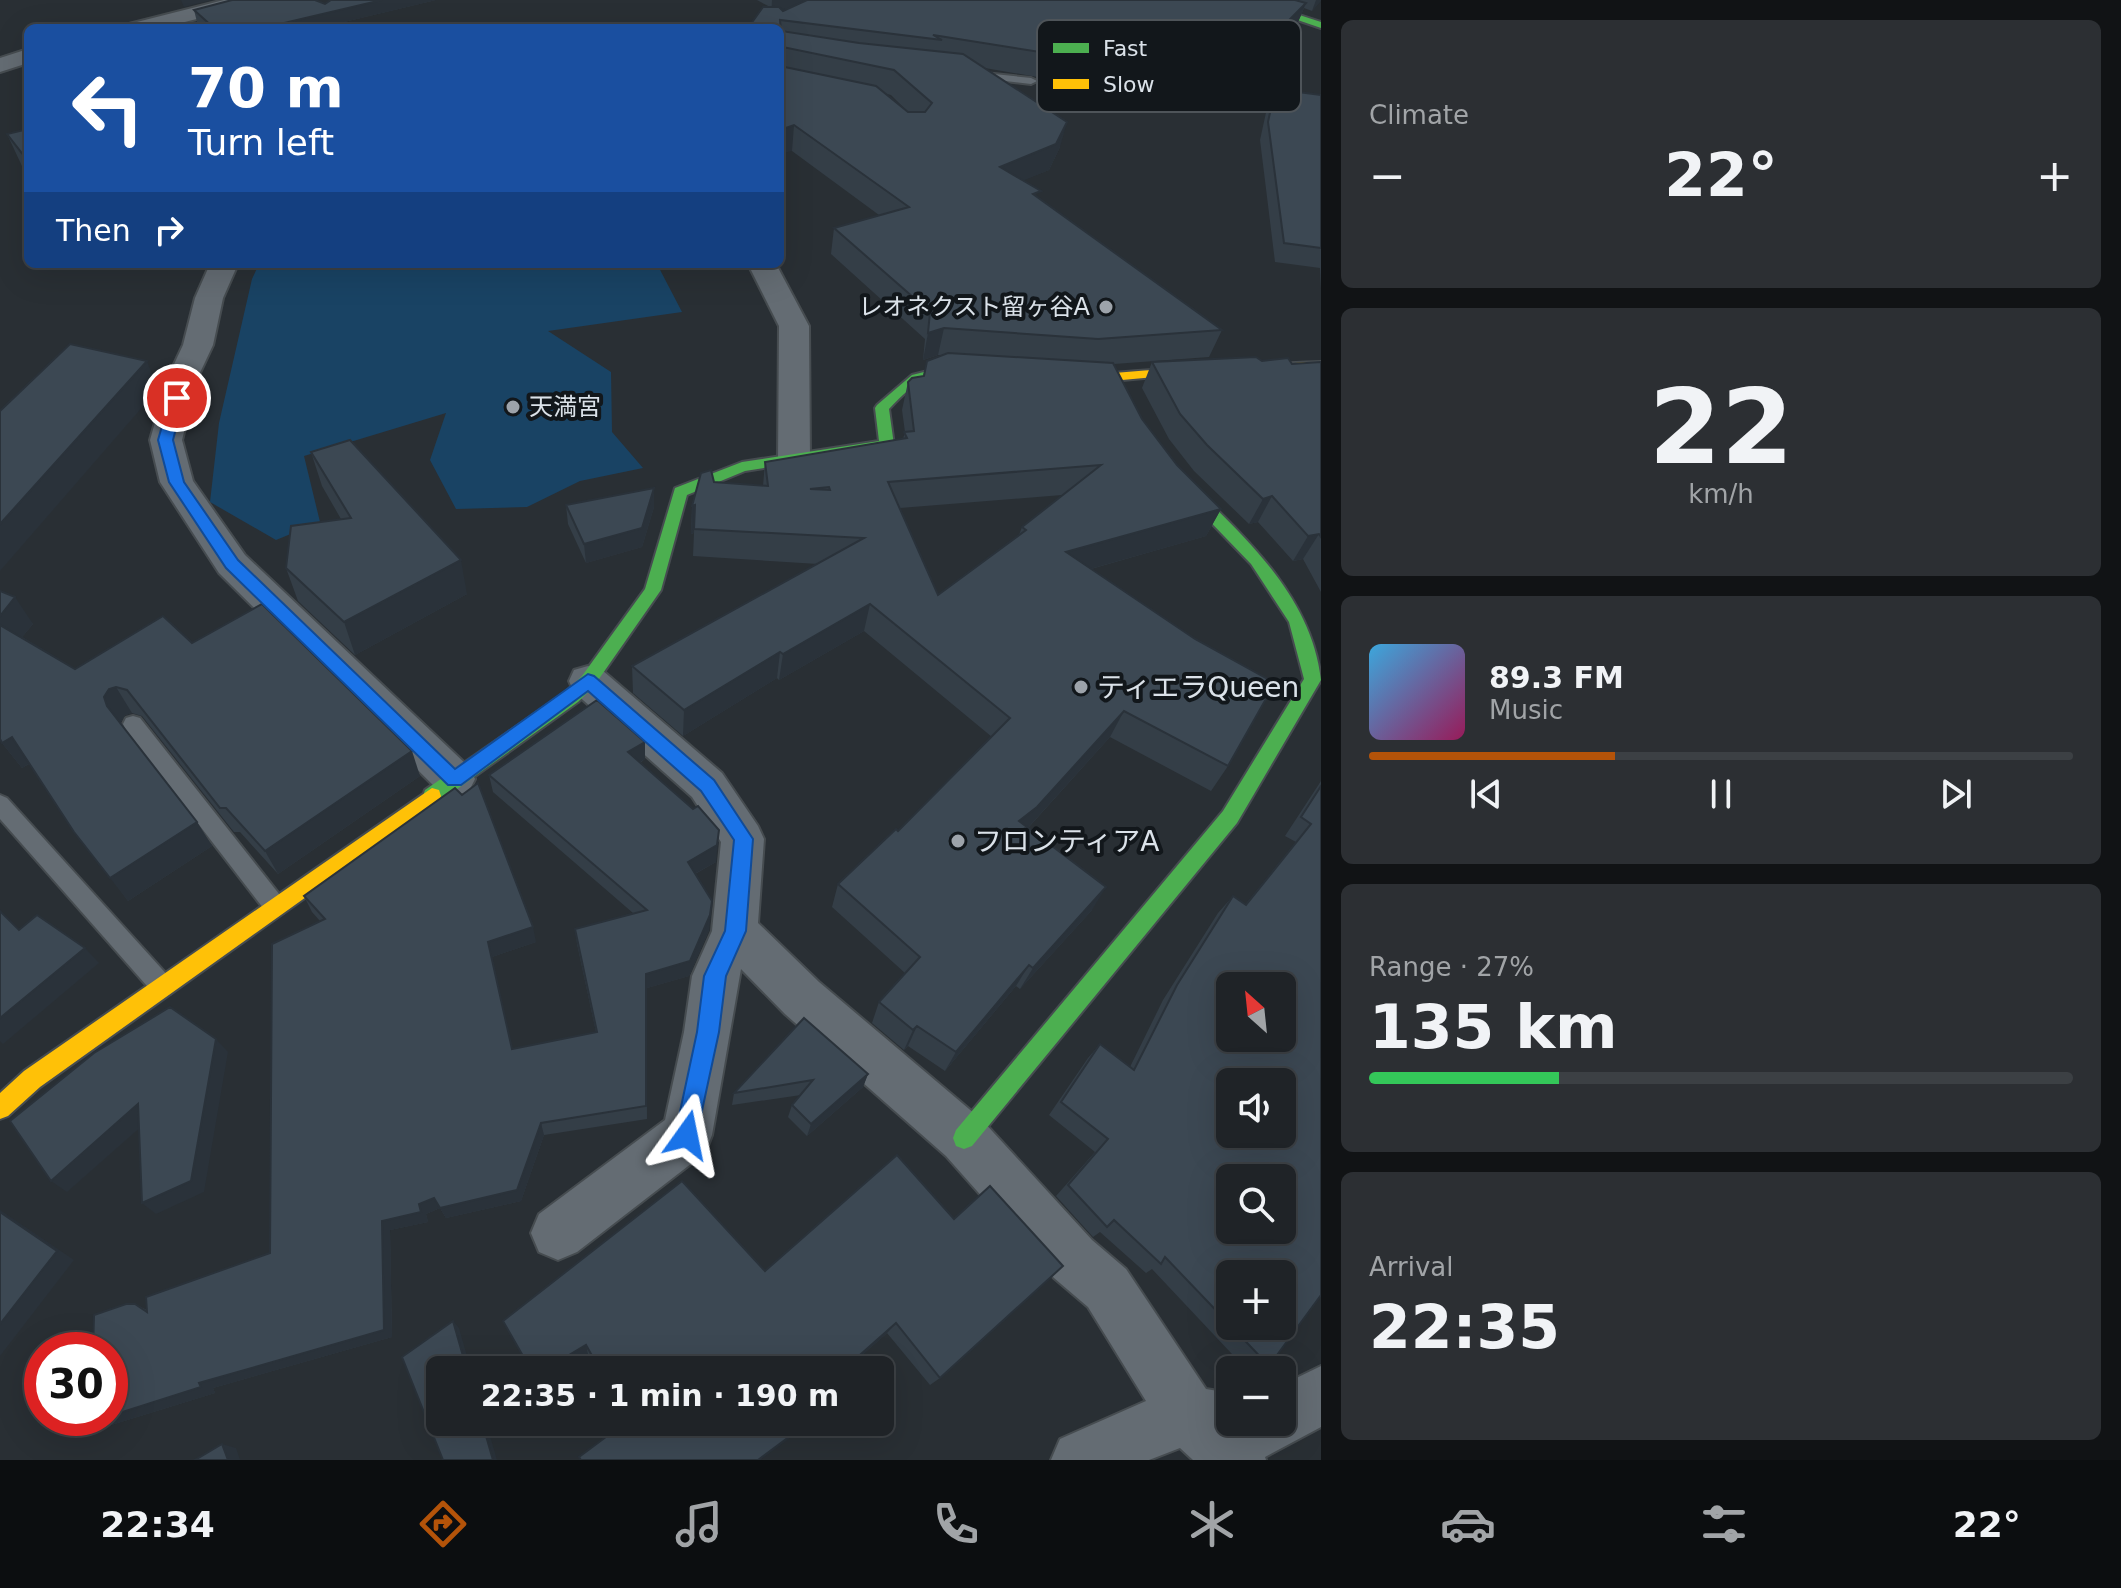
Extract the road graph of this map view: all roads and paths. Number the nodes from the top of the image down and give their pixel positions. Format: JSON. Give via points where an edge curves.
{"nodes":[{"id":1,"x":249,"y":0,"type":"edge"},
{"id":2,"x":1244,"y":0,"type":"edge"},
{"id":3,"x":180,"y":23,"type":"edge"},
{"id":4,"x":1321,"y":25,"type":"edge"},
{"id":5,"x":24,"y":57,"type":"edge"},
{"id":6,"x":0,"y":65,"type":"edge"},
{"id":7,"x":967,"y":74,"type":"edge"},
{"id":8,"x":1031,"y":81,"type":"edge"},
{"id":9,"x":222,"y":268,"type":"edge"},
{"id":10,"x":764,"y":268,"type":"edge"},
{"id":11,"x":1321,"y":366,"type":"edge"},
{"id":12,"x":997,"y":372,"type":"edge"},
{"id":13,"x":1043,"y":375,"type":"edge"},
{"id":14,"x":1160,"y":458,"type":"edge"},
{"id":15,"x":794,"y":461,"type":"junction"},
{"id":16,"x":1317,"y":680,"type":"edge"},
{"id":17,"x":588,"y":681,"type":"junction"},
{"id":18,"x":133,"y":724,"type":"edge"},
{"id":19,"x":454,"y":779,"type":"junction"},
{"id":20,"x":0,"y":804,"type":"edge"},
{"id":21,"x":275,"y":906,"type":"junction"},
{"id":22,"x":735,"y":931,"type":"junction"},
{"id":23,"x":162,"y":986,"type":"junction"},
{"id":24,"x":0,"y":1108,"type":"edge"},
{"id":25,"x":964,"y":1138,"type":"junction"},
{"id":26,"x":558,"y":1233,"type":"dead end"},
{"id":27,"x":1321,"y":1395,"type":"edge"},
{"id":28,"x":1296,"y":1409,"type":"edge"},
{"id":29,"x":1189,"y":1416,"type":"junction"},
{"id":30,"x":1216,"y":1420,"type":"edge"},
{"id":31,"x":1081,"y":1460,"type":"edge"},
{"id":32,"x":1236,"y":1460,"type":"edge"}],
"edges":[{"from":1,"to":3,"type":"street"},
{"from":2,"to":4,"type":"street"},
{"from":5,"to":6,"type":"street"},
{"from":7,"to":8,"type":"lane"},
{"from":9,"to":19,"type":"street","via":[[166,440],[177,482],[232,564]]},
{"from":10,"to":15,"type":"street","via":[[794,326]]},
{"from":11,"to":13,"type":"street","via":[[1119,383]]},
{"from":12,"to":15,"type":"street","via":[[938,368],[907,379],[882,408],[887,445]]},
{"from":14,"to":16,"type":"street","via":[[1257,560],[1297,621]]},
{"from":15,"to":17,"type":"street","via":[[742,467],[680,492],[653,590]]},
{"from":16,"to":25,"type":"street","via":[[1230,817]]},
{"from":17,"to":19,"type":"street"},
{"from":17,"to":22,"type":"street","via":[[707,785],[743,839]]},
{"from":18,"to":21,"type":"lane"},
{"from":19,"to":21,"type":"street"},
{"from":20,"to":23,"type":"lane"},
{"from":21,"to":23,"type":"street"},
{"from":22,"to":25,"type":"street","via":[[802,998]]},
{"from":22,"to":26,"type":"street","via":[[715,976],[687,1135]]},
{"from":23,"to":24,"type":"street"},
{"from":25,"to":29,"type":"street","via":[[1073,1259],[1107,1288]]},
{"from":27,"to":28,"type":"street"},
{"from":29,"to":30,"type":"street"},
{"from":29,"to":31,"type":"street"},
{"from":29,"to":32,"type":"street"}]}
